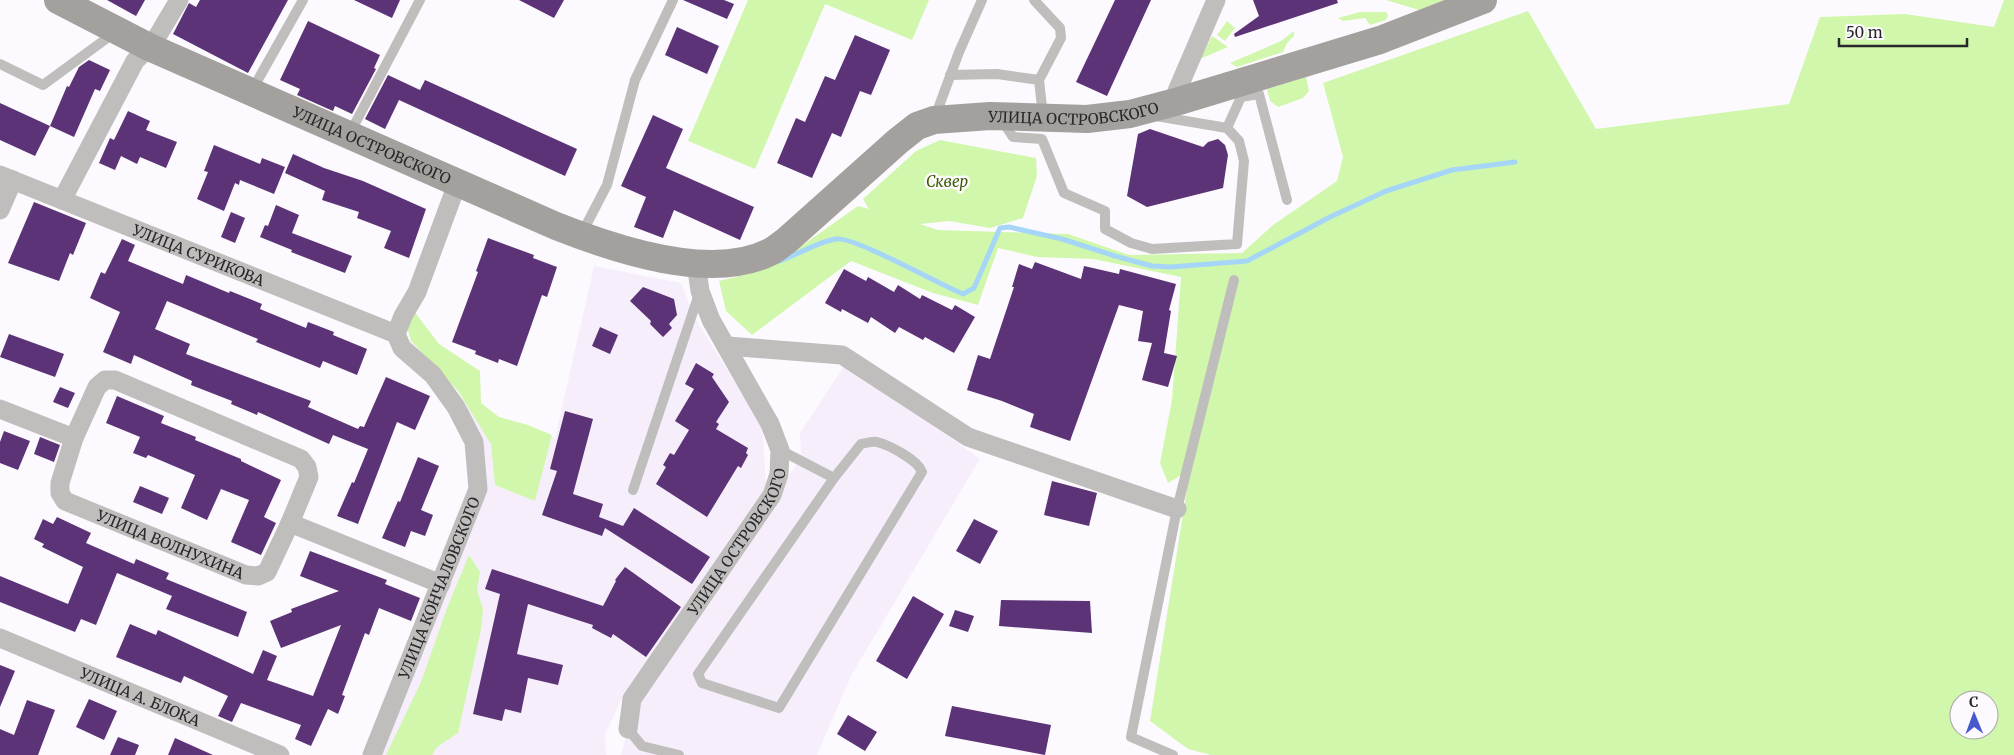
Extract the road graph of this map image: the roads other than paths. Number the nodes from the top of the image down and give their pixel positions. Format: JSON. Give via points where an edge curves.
{"nodes":[{"id":1,"x":58,"y":0,"type":"edge"},
{"id":2,"x":179,"y":0,"type":"edge"},
{"id":3,"x":303,"y":0,"type":"edge"},
{"id":4,"x":420,"y":0,"type":"edge"},
{"id":5,"x":674,"y":0,"type":"edge"},
{"id":6,"x":982,"y":0,"type":"edge"},
{"id":7,"x":1034,"y":0,"type":"edge"},
{"id":8,"x":1216,"y":0,"type":"edge"},
{"id":9,"x":1478,"y":1,"type":"edge"},
{"id":10,"x":117,"y":31,"type":"junction"},
{"id":11,"x":149,"y":47,"type":"junction"},
{"id":12,"x":0,"y":64,"type":"edge"},
{"id":13,"x":950,"y":76,"type":"junction"},
{"id":14,"x":1039,"y":80,"type":"junction"},
{"id":15,"x":1248,"y":88,"type":"junction"},
{"id":16,"x":251,"y":92,"type":"junction"},
{"id":17,"x":1180,"y":101,"type":"junction"},
{"id":18,"x":1135,"y":112,"type":"junction"},
{"id":19,"x":1000,"y":116,"type":"junction"},
{"id":20,"x":1043,"y":118,"type":"junction"},
{"id":21,"x":934,"y":120,"type":"junction"},
{"id":22,"x":1228,"y":128,"type":"junction"},
{"id":23,"x":349,"y":136,"type":"junction"},
{"id":24,"x":6,"y":177,"type":"edge"},
{"id":25,"x":457,"y":184,"type":"junction"},
{"id":26,"x":62,"y":200,"type":"junction"},
{"id":27,"x":1287,"y":200,"type":"dead end"},
{"id":28,"x":0,"y":210,"type":"edge"},
{"id":29,"x":581,"y":236,"type":"junction"},
{"id":30,"x":696,"y":263,"type":"junction"},
{"id":31,"x":1234,"y":280,"type":"dead end"},
{"id":32,"x":700,"y":291,"type":"junction"},
{"id":33,"x":396,"y":334,"type":"junction"},
{"id":34,"x":727,"y":346,"type":"junction"},
{"id":35,"x":0,"y":409,"type":"edge"},
{"id":36,"x":74,"y":438,"type":"junction"},
{"id":37,"x":780,"y":450,"type":"junction"},
{"id":38,"x":834,"y":478,"type":"junction"},
{"id":39,"x":633,"y":490,"type":"dead end"},
{"id":40,"x":1177,"y":509,"type":"junction"},
{"id":41,"x":290,"y":524,"type":"junction"},
{"id":42,"x":441,"y":584,"type":"junction"},
{"id":43,"x":0,"y":638,"type":"edge"},
{"id":44,"x":628,"y":729,"type":"joint"},
{"id":45,"x":280,"y":755,"type":"edge"},
{"id":46,"x":372,"y":755,"type":"edge"},
{"id":47,"x":679,"y":755,"type":"edge"},
{"id":48,"x":1173,"y":755,"type":"edge"}],
"edges":[{"from":1,"to":10,"type":"street","name":"УЛИЦА ОСТРОВСКОГО"},
{"from":2,"to":11,"type":"street"},
{"from":3,"to":16,"type":"lane"},
{"from":4,"to":23,"type":"lane"},
{"from":5,"to":29,"type":"lane","via":[[636,80],[607,185]]},
{"from":6,"to":13,"type":"lane"},
{"from":7,"to":14,"type":"lane","via":[[1060,28],[1062,38]]},
{"from":8,"to":17,"type":"street","via":[[1177,91]]},
{"from":9,"to":15,"type":"street","name":"УЛИЦА ОСТРОВСКОГО"},
{"from":10,"to":11,"type":"street","name":"УЛИЦА ОСТРОВСКОГО"},
{"from":10,"to":12,"type":"lane","via":[[43,85]]},
{"from":11,"to":16,"type":"street","name":"УЛИЦА ОСТРОВСКОГО"},
{"from":11,"to":26,"type":"street","via":[[135,61]]},
{"from":13,"to":14,"type":"lane","via":[[997,74]]},
{"from":13,"to":21,"type":"lane"},
{"from":14,"to":20,"type":"lane"},
{"from":15,"to":17,"type":"street","name":"УЛИЦА ОСТРОВСКОГО"},
{"from":15,"to":22,"type":"lane"},
{"from":15,"to":27,"type":"lane","via":[[1259,94]]},
{"from":16,"to":23,"type":"street","name":"УЛИЦА ОСТРОВСКОГО"},
{"from":17,"to":18,"type":"street","name":"УЛИЦА ОСТРОВСКОГО"},
{"from":18,"to":20,"type":"street","name":"УЛИЦА ОСТРОВСКОГО","via":[[1087,119]]},
{"from":18,"to":22,"type":"lane"},
{"from":19,"to":20,"type":"street","name":"УЛИЦА ОСТРОВСКОГО"},
{"from":19,"to":21,"type":"street","name":"УЛИЦА ОСТРОВСКОГО"},
{"from":19,"to":22,"type":"lane","via":[[1013,137],[1042,139],[1064,193],[1105,211],[1105,229],[1131,244],[1152,249],[1237,244],[1244,161],[1239,141]]},
{"from":21,"to":30,"type":"street","name":"УЛИЦА ОСТРОВСКОГО","via":[[917,126],[898,141],[770,252],[752,258]]},
{"from":23,"to":25,"type":"street","name":"УЛИЦА ОСТРОВСКОГО"},
{"from":24,"to":26,"type":"street","name":"УЛИЦА СУРИКОВА"},
{"from":24,"to":28,"type":"street"},
{"from":25,"to":29,"type":"street","name":"УЛИЦА ОСТРОВСКОГО"},
{"from":25,"to":33,"type":"street","via":[[418,292],[402,316]]},
{"from":26,"to":33,"type":"street","name":"УЛИЦА СУРИКОВА"},
{"from":29,"to":30,"type":"street","name":"УЛИЦА ОСТРОВСКОГО","via":[[634,253]]},
{"from":30,"to":32,"type":"street","name":"УЛИЦА ОСТРОВСКОГО"},
{"from":31,"to":40,"type":"lane"},
{"from":32,"to":34,"type":"street","name":"УЛИЦА ОСТРОВСКОГО","via":[[711,320]]},
{"from":32,"to":39,"type":"lane"},
{"from":33,"to":42,"type":"street","name":"УЛИЦА КОНЧАЛОВСКОГО","via":[[402,348],[433,375],[451,399],[474,442],[478,489]]},
{"from":34,"to":37,"type":"street","name":"УЛИЦА ОСТРОВСКОГО","via":[[770,424]]},
{"from":34,"to":40,"type":"street","via":[[842,355],[968,437]]},
{"from":35,"to":36,"type":"street"},
{"from":36,"to":41,"type":"street","name":"УЛИЦА ВОЛНУХИНА","via":[[60,483],[60,493],[65,500],[246,575],[258,576],[267,572]]},
{"from":36,"to":41,"type":"street","via":[[97,386],[105,380],[115,380],[301,459],[309,477]]},
{"from":37,"to":38,"type":"lane"},
{"from":37,"to":44,"type":"street","name":"УЛИЦА ОСТРОВСКОГО","via":[[779,474],[772,495],[632,699]]},
{"from":38,"to":38,"type":"lane","via":[[698,674],[702,683],[779,708],[922,472],[920,465],[889,446],[874,441],[861,444]]},
{"from":40,"to":48,"type":"lane","via":[[1131,737]]},
{"from":41,"to":42,"type":"street"},
{"from":42,"to":46,"type":"street","name":"УЛИЦА КОНЧАЛОВСКОГО"},
{"from":43,"to":45,"type":"street","name":"УЛИЦА А. БЛОКА"},
{"from":44,"to":47,"type":"lane","via":[[642,746]]}]}
